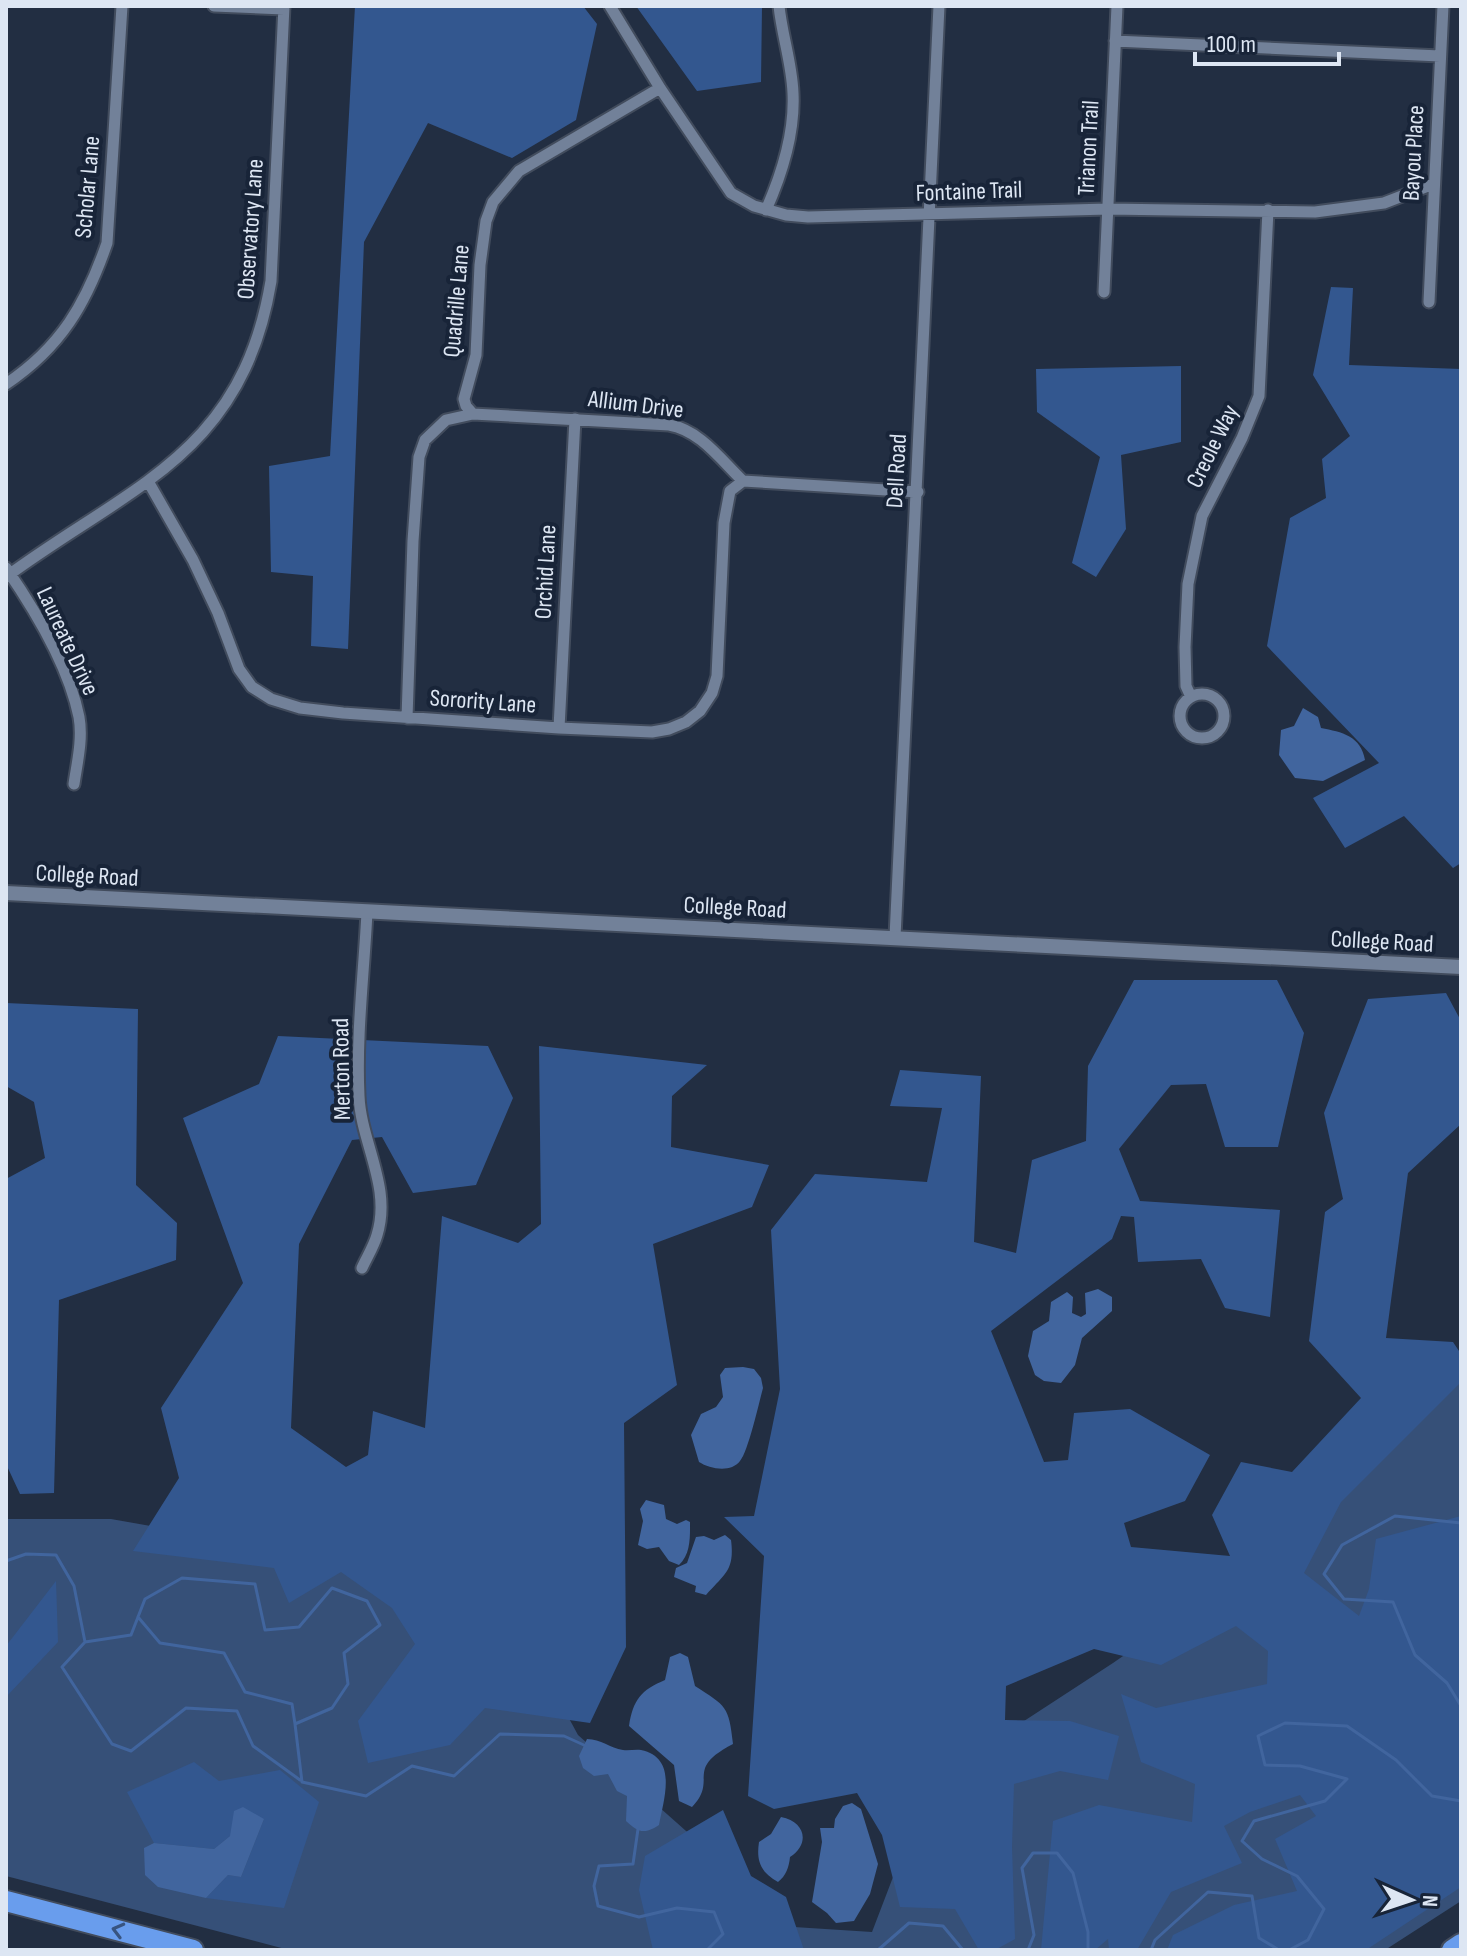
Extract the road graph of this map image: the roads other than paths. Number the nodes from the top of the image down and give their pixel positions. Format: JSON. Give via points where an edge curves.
{"nodes":[{"id":1,"x":122,"y":6,"type":"edge"},
{"id":2,"x":214,"y":6,"type":"edge"},
{"id":3,"x":610,"y":6,"type":"edge"},
{"id":4,"x":779,"y":6,"type":"edge"},
{"id":5,"x":939,"y":6,"type":"edge"},
{"id":6,"x":1117,"y":6,"type":"edge"},
{"id":7,"x":1443,"y":6,"type":"edge"},
{"id":8,"x":284,"y":8,"type":"edge"},
{"id":9,"x":1115,"y":41,"type":"junction"},
{"id":10,"x":1440,"y":56,"type":"junction"},
{"id":11,"x":660,"y":88,"type":"junction"},
{"id":12,"x":1433,"y":184,"type":"junction"},
{"id":13,"x":1108,"y":209,"type":"junction"},
{"id":14,"x":766,"y":210,"type":"junction"},
{"id":15,"x":1268,"y":210,"type":"junction"},
{"id":16,"x":931,"y":214,"type":"junction"},
{"id":17,"x":1104,"y":292,"type":"dead end"},
{"id":18,"x":1429,"y":302,"type":"dead end"},
{"id":19,"x":6,"y":384,"type":"edge"},
{"id":20,"x":473,"y":414,"type":"junction"},
{"id":21,"x":575,"y":419,"type":"junction"},
{"id":22,"x":743,"y":481,"type":"junction"},
{"id":23,"x":149,"y":483,"type":"junction"},
{"id":24,"x":918,"y":492,"type":"junction"},
{"id":25,"x":7,"y":573,"type":"edge"},
{"id":26,"x":1191,"y":697,"type":"dead end"},
{"id":27,"x":407,"y":718,"type":"junction"},
{"id":28,"x":559,"y":728,"type":"junction"},
{"id":29,"x":74,"y":784,"type":"dead end"},
{"id":30,"x":6,"y":893,"type":"edge"},
{"id":31,"x":367,"y":912,"type":"junction"},
{"id":32,"x":895,"y":937,"type":"junction"},
{"id":33,"x":1461,"y":967,"type":"edge"},
{"id":34,"x":362,"y":1268,"type":"dead end"},
{"id":35,"x":6,"y":1901,"type":"edge"},
{"id":36,"x":1461,"y":1944,"type":"edge"},
{"id":37,"x":193,"y":1950,"type":"edge"},
{"id":38,"x":1452,"y":1950,"type":"edge"}],
"edges":[{"from":1,"to":19,"type":"street","name":"Scholar Lane","via":[[107,243],[68,326]]},
{"from":2,"to":8,"type":"street"},
{"from":3,"to":11,"type":"street","name":"Fontaine Trail"},
{"from":4,"to":14,"type":"street","via":[[793,111]]},
{"from":5,"to":16,"type":"street","name":"Dell Road"},
{"from":6,"to":9,"type":"street","name":"Trianon Trail"},
{"from":7,"to":10,"type":"street","name":"Bayou Place"},
{"from":8,"to":23,"type":"street","name":"Observatory Lane","via":[[265,319],[244,373],[213,421]]},
{"from":9,"to":10,"type":"street"},
{"from":9,"to":13,"type":"street","name":"Trianon Trail"},
{"from":10,"to":12,"type":"street","name":"Bayou Place"},
{"from":11,"to":14,"type":"street","name":"Fontaine Trail","via":[[731,193]]},
{"from":11,"to":20,"type":"street","name":"Quadrille Lane","via":[[519,171],[493,202],[480,265],[476,355],[464,399]]},
{"from":12,"to":15,"type":"street","name":"Fontaine Trail","via":[[1362,208]]},
{"from":12,"to":18,"type":"street","name":"Bayou Place"},
{"from":13,"to":15,"type":"street","name":"Fontaine Trail"},
{"from":13,"to":16,"type":"street","name":"Fontaine Trail"},
{"from":13,"to":17,"type":"street","name":"Trianon Trail"},
{"from":14,"to":16,"type":"street","name":"Fontaine Trail","via":[[808,217]]},
{"from":15,"to":26,"type":"street","name":"Creole Way","via":[[1259,396],[1202,516],[1188,584],[1186,686]]},
{"from":16,"to":24,"type":"street","name":"Dell Road"},
{"from":20,"to":21,"type":"street","name":"Allium Drive"},
{"from":20,"to":27,"type":"street","via":[[446,420],[425,440],[419,457]]},
{"from":21,"to":22,"type":"street","name":"Allium Drive","via":[[684,427]]},
{"from":21,"to":28,"type":"street","name":"Orchid Lane"},
{"from":22,"to":24,"type":"street"},
{"from":22,"to":28,"type":"street","name":"Sorority Lane","via":[[730,491],[726,506],[717,676],[700,711],[661,731]]},
{"from":23,"to":25,"type":"street","name":"Observatory Lane"},
{"from":23,"to":27,"type":"street","name":"Sorority Lane","via":[[193,560],[239,669],[252,687],[300,708]]},
{"from":24,"to":32,"type":"street","name":"Dell Road"},
{"from":25,"to":29,"type":"street","name":"Laureate Drive","via":[[37,616],[66,676],[81,737]]},
{"from":27,"to":28,"type":"street","name":"Sorority Lane"},
{"from":30,"to":31,"type":"street","name":"College Road"},
{"from":31,"to":32,"type":"street","name":"College Road"},
{"from":31,"to":34,"type":"street","name":"Merton Road","via":[[359,1093],[381,1215]]},
{"from":32,"to":33,"type":"street","name":"College Road"},
{"from":37,"to":35,"type":"highway","one_way":true},
{"from":36,"to":38,"type":"highway"}]}
